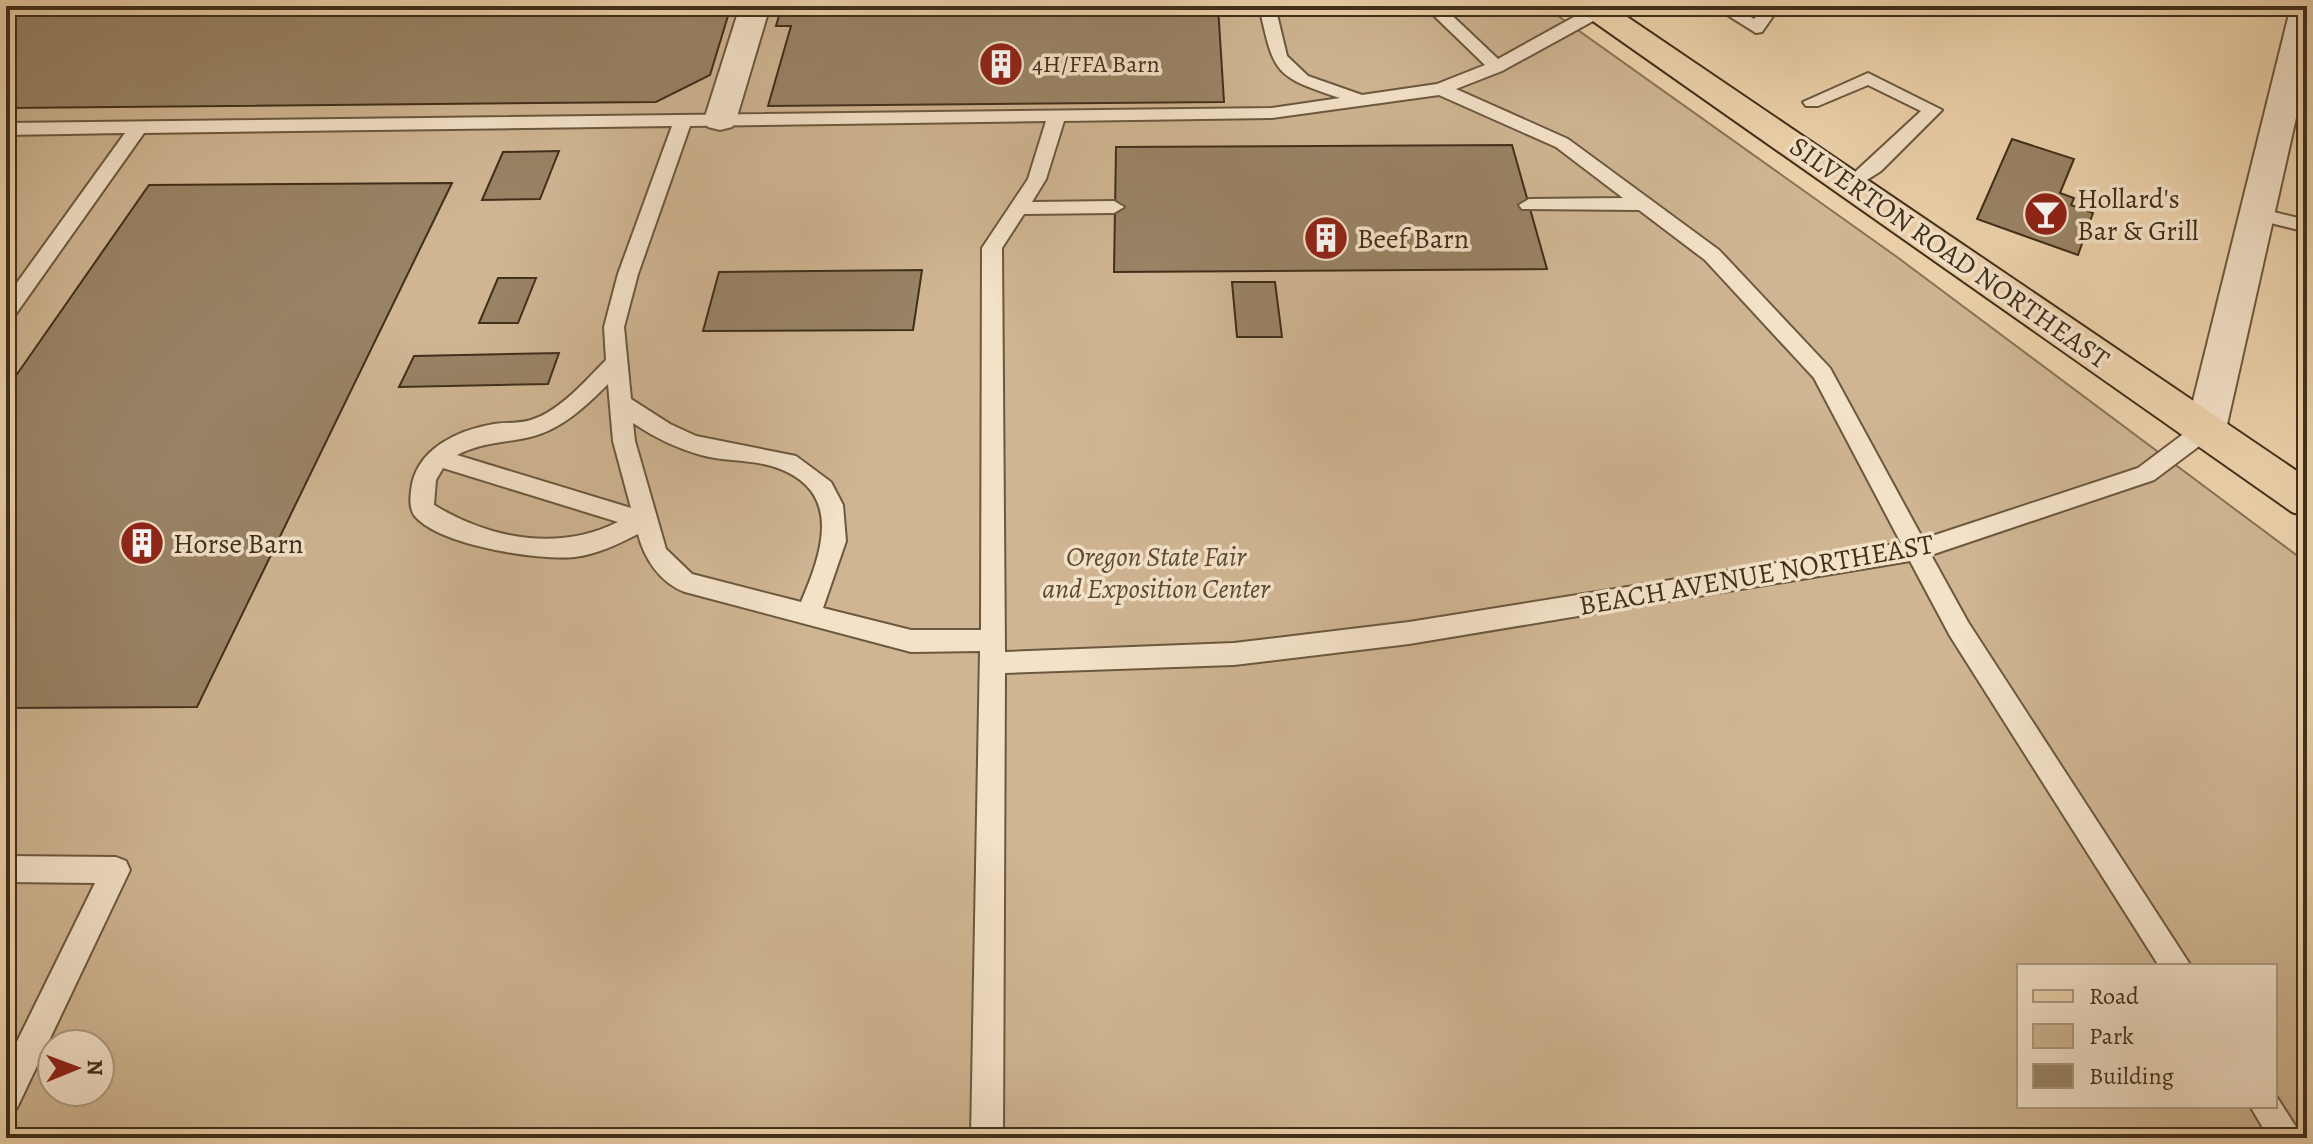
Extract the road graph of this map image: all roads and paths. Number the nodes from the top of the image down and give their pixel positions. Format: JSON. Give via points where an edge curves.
{"nodes":[{"id":1,"x":755,"y":6,"type":"edge"},
{"id":2,"x":1267,"y":6,"type":"edge"},
{"id":3,"x":1432,"y":6,"type":"edge"},
{"id":4,"x":1721,"y":6,"type":"edge"},
{"id":5,"x":1772,"y":6,"type":"edge"},
{"id":6,"x":1595,"y":8,"type":"edge"},
{"id":7,"x":2305,"y":13,"type":"edge"},
{"id":8,"x":1496,"y":67,"type":"junction"},
{"id":9,"x":1441,"y":89,"type":"junction"},
{"id":10,"x":1366,"y":99,"type":"junction"},
{"id":11,"x":1812,"y":102,"type":"dead end"},
{"id":12,"x":1057,"y":116,"type":"junction"},
{"id":13,"x":683,"y":120,"type":"junction"},
{"id":14,"x":720,"y":120,"type":"junction"},
{"id":15,"x":139,"y":127,"type":"junction"},
{"id":16,"x":6,"y":129,"type":"edge"},
{"id":17,"x":1851,"y":184,"type":"junction"},
{"id":18,"x":1643,"y":204,"type":"junction"},
{"id":19,"x":1529,"y":205,"type":"dead end"},
{"id":20,"x":2259,"y":206,"type":"junction"},
{"id":21,"x":1114,"y":207,"type":"dead end"},
{"id":22,"x":1018,"y":208,"type":"junction"},
{"id":23,"x":2307,"y":211,"type":"edge"},
{"id":24,"x":2307,"y":226,"type":"edge"},
{"id":25,"x":6,"y":313,"type":"edge"},
{"id":26,"x":617,"y":362,"type":"junction"},
{"id":27,"x":621,"y":403,"type":"junction"},
{"id":28,"x":2206,"y":429,"type":"junction"},
{"id":29,"x":438,"y":458,"type":"junction"},
{"id":30,"x":2307,"y":500,"type":"edge"},
{"id":31,"x":643,"y":521,"type":"junction"},
{"id":32,"x":1917,"y":550,"type":"junction"},
{"id":33,"x":808,"y":614,"type":"junction"},
{"id":34,"x":992,"y":651,"type":"junction"},
{"id":35,"x":6,"y":869,"type":"edge"},
{"id":36,"x":2175,"y":964,"type":"edge"},
{"id":37,"x":6,"y":1097,"type":"edge"},
{"id":38,"x":2267,"y":1108,"type":"edge"},
{"id":39,"x":987,"y":1138,"type":"edge"},
{"id":40,"x":2287,"y":1138,"type":"edge"}],
"edges":[{"from":1,"to":14,"type":"street"},
{"from":2,"to":10,"type":"lane","via":[[1279,58],[1302,80]]},
{"from":3,"to":8,"type":"lane"},
{"from":4,"to":5,"type":"lane","via":[[1756,28]]},
{"from":6,"to":8,"type":"lane"},
{"from":6,"to":17,"type":"main road","name":"SILVERTON ROAD NORTHEAST"},
{"from":7,"to":20,"type":"street"},
{"from":8,"to":9,"type":"lane"},
{"from":9,"to":10,"type":"lane"},
{"from":9,"to":18,"type":"lane","via":[[1562,143]]},
{"from":10,"to":12,"type":"lane","via":[[1272,113]]},
{"from":11,"to":17,"type":"lane","via":[[1868,78],[1933,110]]},
{"from":12,"to":14,"type":"lane"},
{"from":12,"to":22,"type":"lane","via":[[1037,179]]},
{"from":13,"to":14,"type":"lane"},
{"from":13,"to":15,"type":"lane"},
{"from":13,"to":26,"type":"lane","name":"BEACH AVENUE NORTHEAST","via":[[621,301],[614,327]]},
{"from":15,"to":16,"type":"lane"},
{"from":15,"to":25,"type":"lane"},
{"from":17,"to":28,"type":"main road","name":"SILVERTON ROAD NORTHEAST"},
{"from":18,"to":19,"type":"lane"},
{"from":18,"to":32,"type":"lane","via":[[1712,255],[1822,373]]},
{"from":20,"to":23,"type":"lane"},
{"from":20,"to":24,"type":"lane"},
{"from":20,"to":28,"type":"street"},
{"from":21,"to":22,"type":"lane"},
{"from":22,"to":34,"type":"lane","via":[[992,248]]},
{"from":26,"to":27,"type":"lane","name":"BEACH AVENUE NORTHEAST"},
{"from":26,"to":29,"type":"lane","via":[[575,406],[537,427],[491,433],[451,446]]},
{"from":27,"to":31,"type":"lane","name":"BEACH AVENUE NORTHEAST","via":[[624,441]]},
{"from":27,"to":33,"type":"lane","via":[[690,443],[785,460],[830,497],[836,523],[830,561]]},
{"from":28,"to":30,"type":"main road","name":"SILVERTON ROAD NORTHEAST"},
{"from":28,"to":32,"type":"lane","name":"BEACH AVENUE NORTHEAST","via":[[2146,474]]},
{"from":29,"to":31,"type":"lane"},
{"from":29,"to":31,"type":"lane","via":[[419,491],[423,510],[444,525],[552,549],[583,547]]},
{"from":31,"to":33,"type":"lane","name":"BEACH AVENUE NORTHEAST","via":[[655,554],[685,582]]},
{"from":32,"to":34,"type":"lane","name":"BEACH AVENUE NORTHEAST","via":[[1394,635],[1234,654]]},
{"from":32,"to":36,"type":"lane","via":[[1959,629]]},
{"from":33,"to":34,"type":"lane","name":"BEACH AVENUE NORTHEAST","via":[[911,641]]},
{"from":34,"to":39,"type":"lane"},
{"from":35,"to":37,"type":"lane","via":[[116,870]]},
{"from":38,"to":40,"type":"lane"}]}
